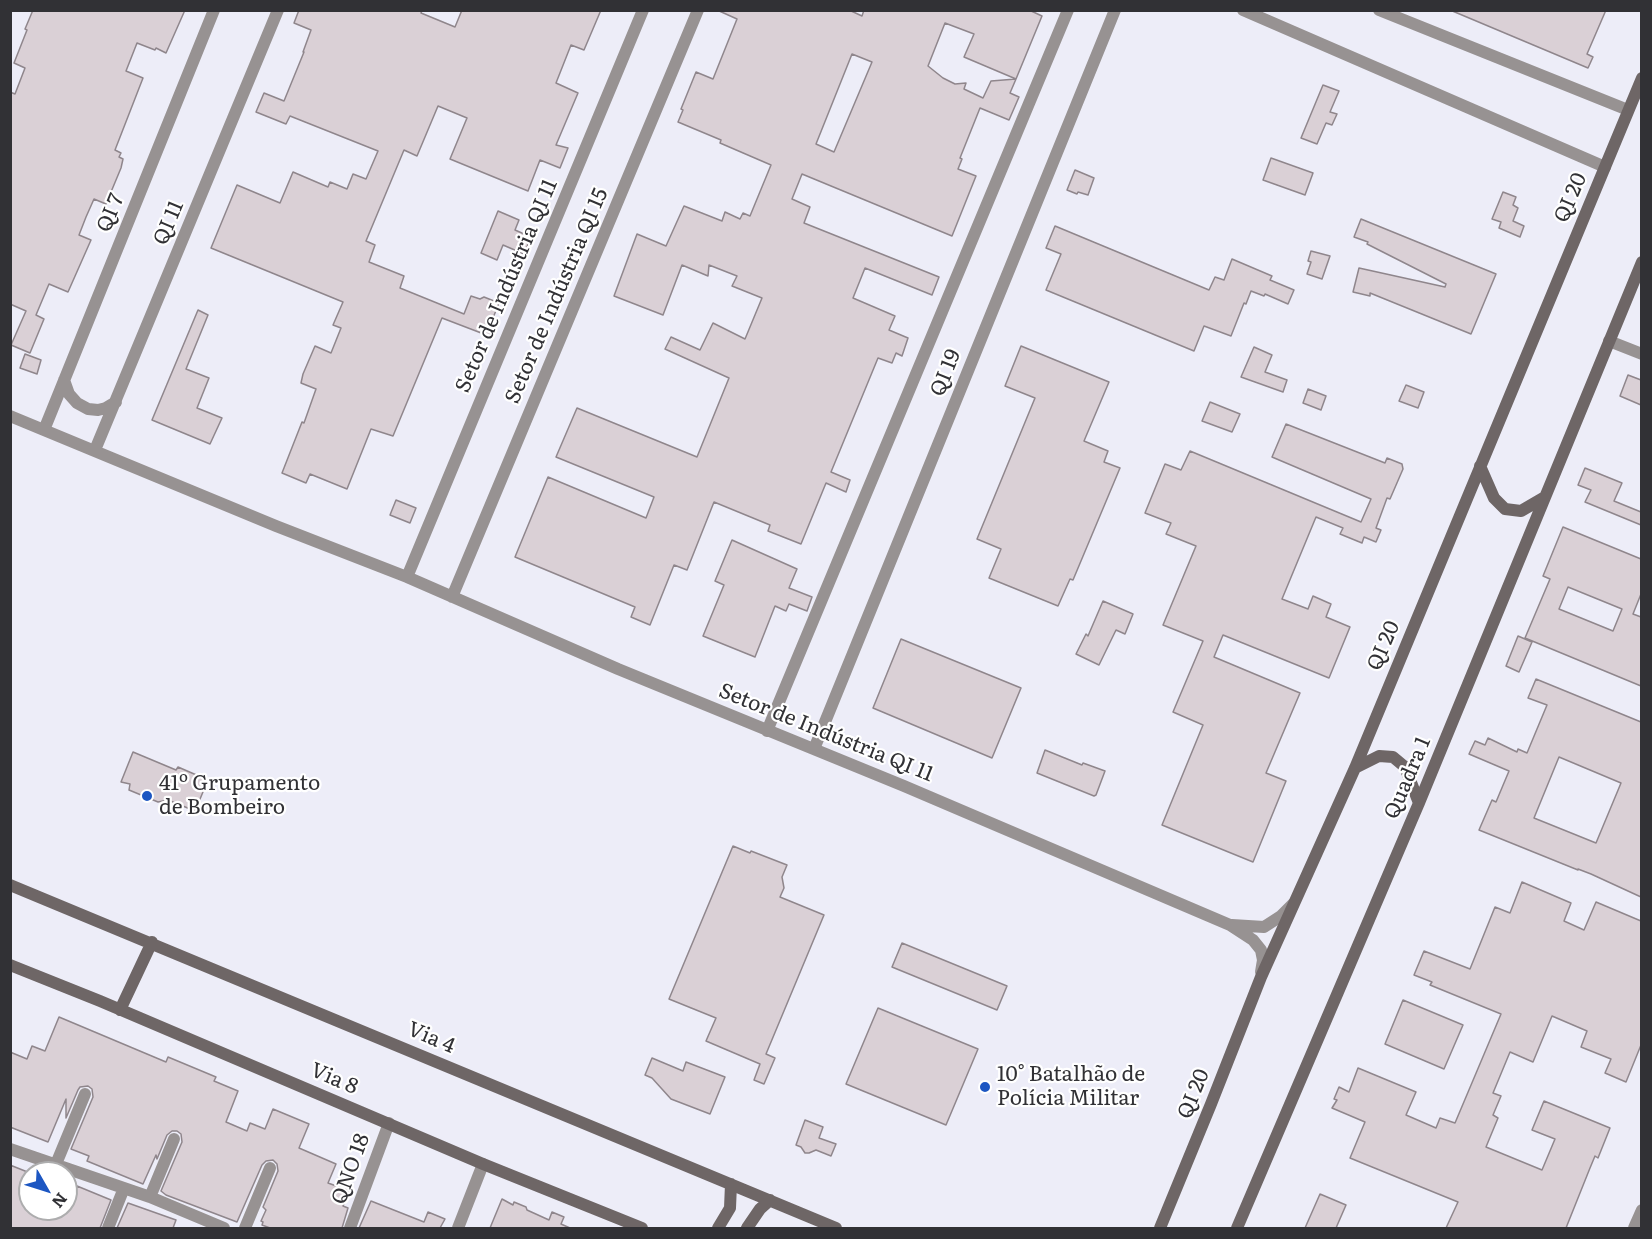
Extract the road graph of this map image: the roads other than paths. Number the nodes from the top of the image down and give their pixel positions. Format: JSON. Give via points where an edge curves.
{"nodes":[{"id":1,"x":214,"y":10,"type":"edge"},
{"id":2,"x":278,"y":10,"type":"edge"},
{"id":3,"x":643,"y":10,"type":"edge"},
{"id":4,"x":698,"y":10,"type":"edge"},
{"id":5,"x":1068,"y":10,"type":"edge"},
{"id":6,"x":1115,"y":10,"type":"edge"},
{"id":7,"x":1243,"y":10,"type":"edge"},
{"id":8,"x":1378,"y":10,"type":"edge"},
{"id":9,"x":1641,"y":78,"type":"edge"},
{"id":10,"x":1628,"y":110,"type":"junction"},
{"id":11,"x":1605,"y":167,"type":"junction"},
{"id":12,"x":1641,"y":262,"type":"edge"},
{"id":13,"x":1609,"y":341,"type":"junction"},
{"id":14,"x":1641,"y":354,"type":"edge"},
{"id":15,"x":64,"y":380,"type":"junction"},
{"id":16,"x":116,"y":402,"type":"junction"},
{"id":17,"x":10,"y":416,"type":"edge"},
{"id":18,"x":44,"y":430,"type":"junction"},
{"id":19,"x":95,"y":450,"type":"junction"},
{"id":20,"x":1480,"y":466,"type":"junction"},
{"id":21,"x":1545,"y":496,"type":"junction"},
{"id":22,"x":407,"y":577,"type":"junction"},
{"id":23,"x":452,"y":597,"type":"junction"},
{"id":24,"x":767,"y":731,"type":"junction"},
{"id":25,"x":813,"y":749,"type":"junction"},
{"id":26,"x":1355,"y":768,"type":"junction"},
{"id":27,"x":1419,"y":803,"type":"junction"},
{"id":28,"x":10,"y":885,"type":"edge"},
{"id":29,"x":1294,"y":903,"type":"junction"},
{"id":30,"x":1230,"y":925,"type":"junction"},
{"id":31,"x":152,"y":942,"type":"junction"},
{"id":32,"x":10,"y":965,"type":"edge"},
{"id":33,"x":1261,"y":977,"type":"junction"},
{"id":34,"x":120,"y":1010,"type":"junction"},
{"id":35,"x":85,"y":1094,"type":"dead end"},
{"id":36,"x":389,"y":1123,"type":"junction"},
{"id":37,"x":174,"y":1139,"type":"dead end"},
{"id":38,"x":10,"y":1149,"type":"edge"},
{"id":39,"x":47,"y":1161,"type":"edge"},
{"id":40,"x":57,"y":1161,"type":"edge"},
{"id":41,"x":483,"y":1164,"type":"junction"},
{"id":42,"x":270,"y":1168,"type":"dead end"},
{"id":43,"x":78,"y":1172,"type":"edge"},
{"id":44,"x":731,"y":1184,"type":"junction"},
{"id":45,"x":124,"y":1188,"type":"junction"},
{"id":46,"x":150,"y":1197,"type":"junction"},
{"id":47,"x":770,"y":1200,"type":"junction"},
{"id":48,"x":1641,"y":1210,"type":"edge"},
{"id":49,"x":108,"y":1228,"type":"edge"},
{"id":50,"x":224,"y":1228,"type":"edge"},
{"id":51,"x":245,"y":1228,"type":"edge"},
{"id":52,"x":350,"y":1228,"type":"edge"},
{"id":53,"x":458,"y":1228,"type":"edge"},
{"id":54,"x":642,"y":1228,"type":"edge"},
{"id":55,"x":718,"y":1228,"type":"edge"},
{"id":56,"x":747,"y":1228,"type":"edge"},
{"id":57,"x":836,"y":1228,"type":"edge"},
{"id":58,"x":1160,"y":1228,"type":"edge"},
{"id":59,"x":1237,"y":1228,"type":"edge"},
{"id":60,"x":1634,"y":1228,"type":"edge"}],
"edges":[{"from":1,"to":15,"type":"street","name":"QI 7"},
{"from":2,"to":16,"type":"street","name":"QI 11"},
{"from":3,"to":22,"type":"street","name":"Setor de Indústria QI 11"},
{"from":4,"to":23,"type":"street","name":"Setor de Indústria QI 15"},
{"from":5,"to":24,"type":"street"},
{"from":6,"to":25,"type":"street","name":"QI 19"},
{"from":7,"to":11,"type":"street"},
{"from":8,"to":10,"type":"street"},
{"from":9,"to":10,"type":"street","name":"QI 20"},
{"from":10,"to":11,"type":"street","name":"QI 20"},
{"from":11,"to":20,"type":"street","name":"QI 20"},
{"from":12,"to":13,"type":"street","name":"Quadra 1"},
{"from":13,"to":14,"type":"street"},
{"from":13,"to":21,"type":"street","name":"Quadra 1"},
{"from":15,"to":16,"type":"street","via":[[69,394],[88,409],[98,410]]},
{"from":15,"to":18,"type":"street","name":"QI 7"},
{"from":16,"to":19,"type":"street","name":"QI 11"},
{"from":17,"to":18,"type":"street","name":"Setor de Indústria QI 11"},
{"from":18,"to":19,"type":"street","name":"Setor de Indústria QI 11"},
{"from":19,"to":22,"type":"street","name":"Setor de Indústria QI 11"},
{"from":20,"to":21,"type":"street","via":[[1494,498],[1505,510],[1521,511]]},
{"from":20,"to":26,"type":"street","name":"QI 20"},
{"from":21,"to":27,"type":"street","name":"Quadra 1"},
{"from":22,"to":23,"type":"street","name":"Setor de Indústria QI 11"},
{"from":23,"to":24,"type":"street","name":"Setor de Indústria QI 11"},
{"from":24,"to":25,"type":"street","name":"Setor de Indústria QI 11"},
{"from":25,"to":30,"type":"street","name":"Setor de Indústria QI 11"},
{"from":26,"to":27,"type":"street","via":[[1379,756],[1393,758],[1405,767]]},
{"from":26,"to":29,"type":"street","name":"QI 20"},
{"from":27,"to":59,"type":"street","name":"Quadra 1"},
{"from":28,"to":31,"type":"street","name":"Via 4"},
{"from":29,"to":30,"type":"street","via":[[1264,927]]},
{"from":29,"to":33,"type":"street","name":"QI 20"},
{"from":30,"to":33,"type":"street","via":[[1253,940],[1261,951]]},
{"from":31,"to":34,"type":"street"},
{"from":31,"to":44,"type":"street","name":"Via 4"},
{"from":32,"to":34,"type":"street","name":"Via 8"},
{"from":33,"to":58,"type":"street","name":"QI 20"},
{"from":34,"to":36,"type":"street","name":"Via 8"},
{"from":35,"to":40,"type":"street"},
{"from":36,"to":41,"type":"street","name":"Via 8"},
{"from":36,"to":52,"type":"street","name":"QNO 18"},
{"from":37,"to":46,"type":"street"},
{"from":38,"to":39,"type":"street"},
{"from":41,"to":53,"type":"street"},
{"from":41,"to":54,"type":"street","name":"Via 8"},
{"from":42,"to":51,"type":"street"},
{"from":43,"to":45,"type":"street"},
{"from":44,"to":47,"type":"street","name":"Via 4"},
{"from":44,"to":55,"type":"street","via":[[730,1208]]},
{"from":45,"to":46,"type":"street"},
{"from":45,"to":49,"type":"street"},
{"from":46,"to":50,"type":"street"},
{"from":47,"to":56,"type":"street"},
{"from":47,"to":57,"type":"street","name":"Via 4"},
{"from":48,"to":60,"type":"street"}]}
